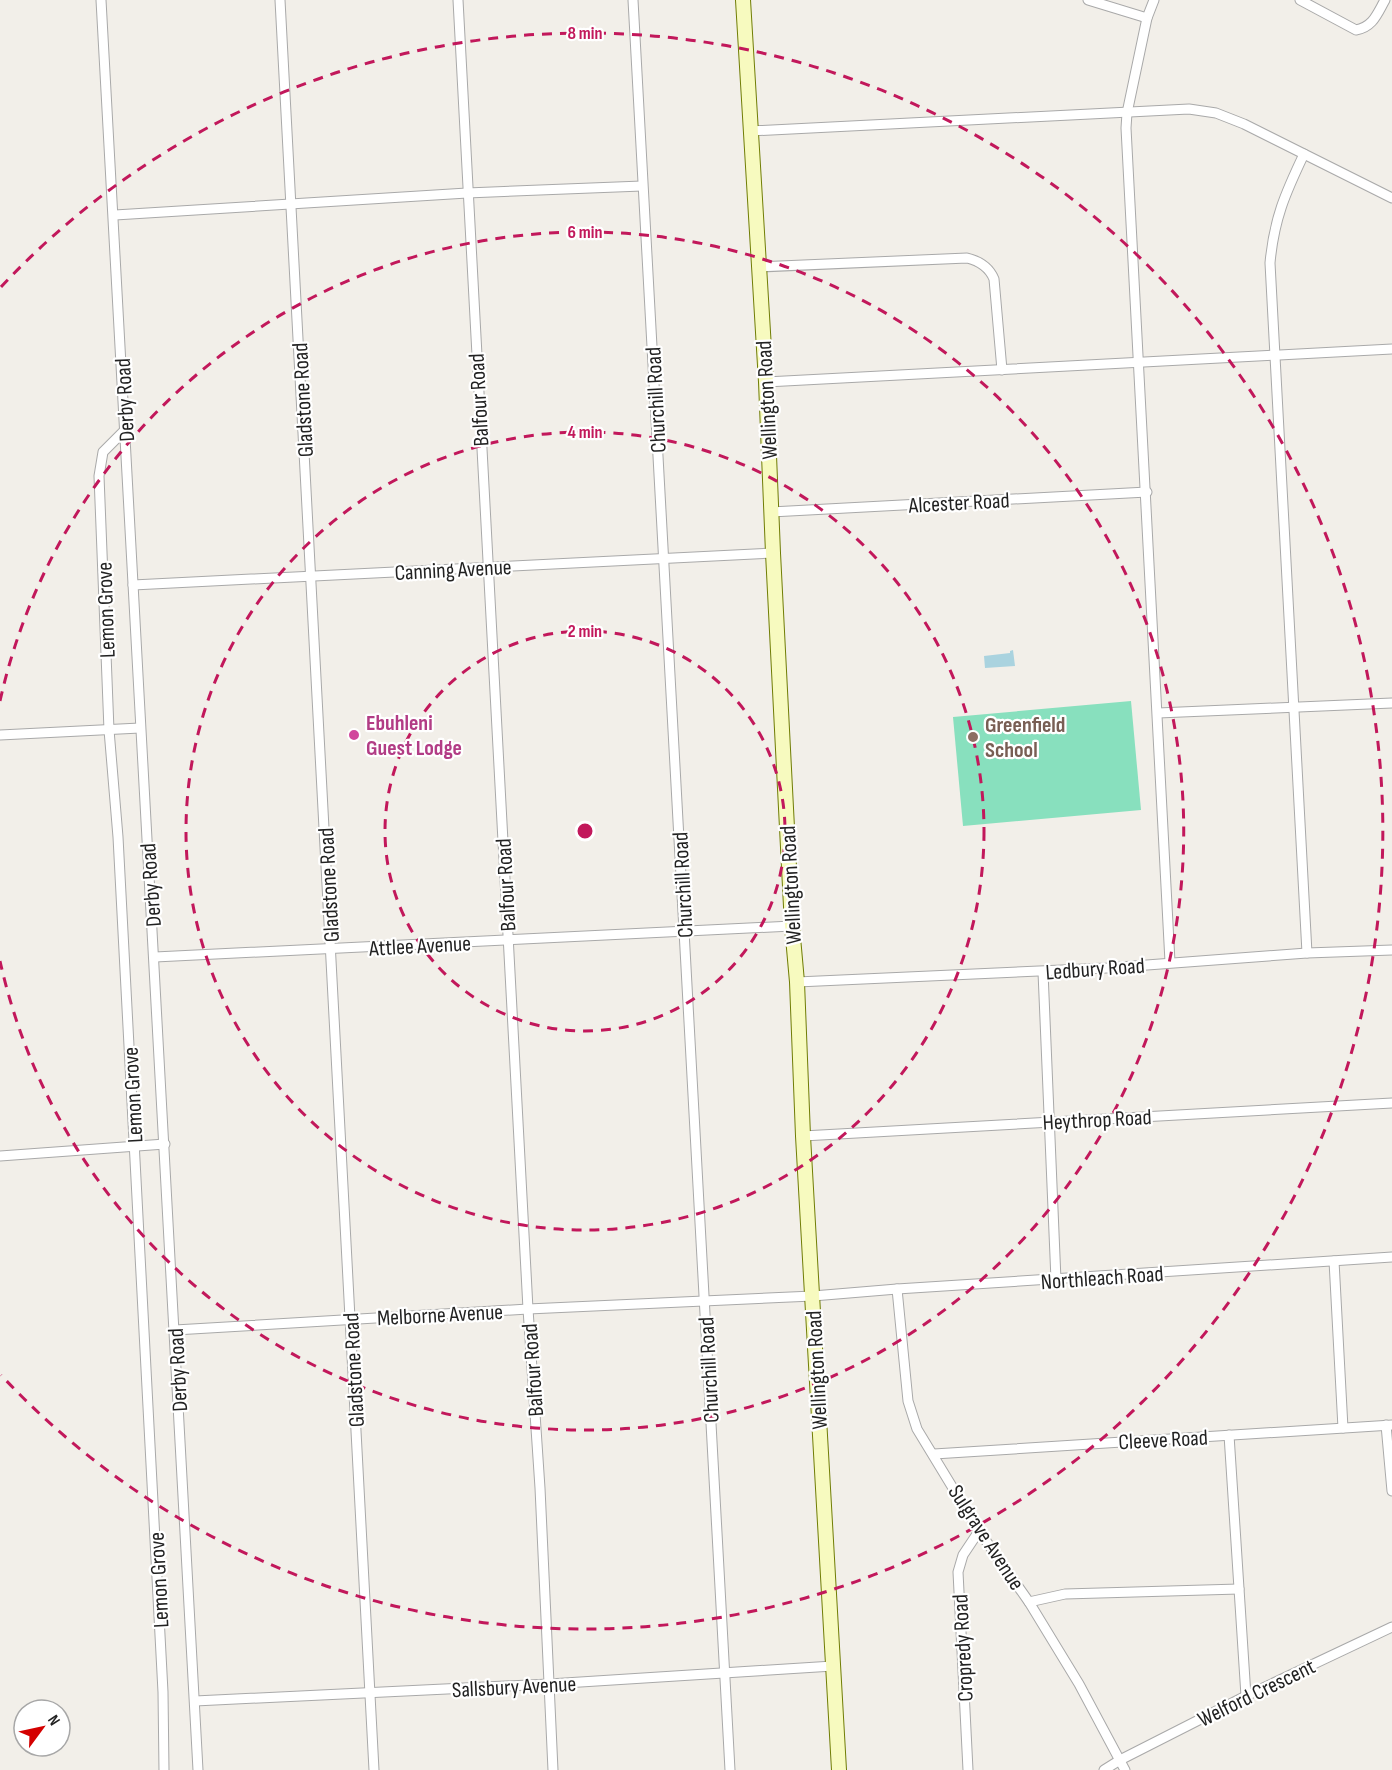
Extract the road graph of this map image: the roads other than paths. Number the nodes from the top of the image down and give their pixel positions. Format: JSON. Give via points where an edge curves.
{"nodes":[{"id":1,"x":101,"y":0,"type":"edge"},
{"id":2,"x":280,"y":0,"type":"edge"},
{"id":3,"x":458,"y":0,"type":"edge"},
{"id":4,"x":633,"y":0,"type":"edge"},
{"id":5,"x":743,"y":0,"type":"edge"},
{"id":6,"x":1088,"y":0,"type":"edge"},
{"id":7,"x":1154,"y":0,"type":"edge"},
{"id":8,"x":1300,"y":0,"type":"edge"},
{"id":9,"x":1385,"y":0,"type":"edge"},
{"id":10,"x":1147,"y":18,"type":"junction"},
{"id":11,"x":1127,"y":113,"type":"junction"},
{"id":12,"x":750,"y":131,"type":"junction"},
{"id":13,"x":1304,"y":154,"type":"junction"},
{"id":14,"x":642,"y":186,"type":"junction"},
{"id":15,"x":467,"y":193,"type":"junction"},
{"id":16,"x":1392,"y":198,"type":"edge"},
{"id":17,"x":292,"y":205,"type":"junction"},
{"id":18,"x":114,"y":215,"type":"junction"},
{"id":19,"x":759,"y":267,"type":"junction"},
{"id":20,"x":1392,"y":349,"type":"edge"},
{"id":21,"x":1275,"y":356,"type":"junction"},
{"id":22,"x":1140,"y":363,"type":"junction"},
{"id":23,"x":1002,"y":370,"type":"junction"},
{"id":24,"x":766,"y":382,"type":"junction"},
{"id":25,"x":125,"y":430,"type":"junction"},
{"id":26,"x":1147,"y":492,"type":"junction"},
{"id":27,"x":771,"y":512,"type":"junction"},
{"id":28,"x":773,"y":553,"type":"junction"},
{"id":29,"x":664,"y":558,"type":"junction"},
{"id":30,"x":487,"y":567,"type":"junction"},
{"id":31,"x":311,"y":576,"type":"junction"},
{"id":32,"x":133,"y":585,"type":"junction"},
{"id":33,"x":1392,"y":703,"type":"edge"},
{"id":34,"x":1294,"y":708,"type":"junction"},
{"id":35,"x":1158,"y":713,"type":"junction"},
{"id":36,"x":140,"y":728,"type":"junction"},
{"id":37,"x":109,"y":730,"type":"junction"},
{"id":38,"x":0,"y":735,"type":"edge"},
{"id":39,"x":792,"y":926,"type":"junction"},
{"id":40,"x":684,"y":932,"type":"junction"},
{"id":41,"x":508,"y":941,"type":"junction"},
{"id":42,"x":331,"y":949,"type":"junction"},
{"id":43,"x":1392,"y":950,"type":"edge"},
{"id":44,"x":1307,"y":953,"type":"junction"},
{"id":45,"x":155,"y":957,"type":"junction"},
{"id":46,"x":1170,"y":962,"type":"junction"},
{"id":47,"x":1043,"y":972,"type":"junction"},
{"id":48,"x":797,"y":982,"type":"junction"},
{"id":49,"x":1392,"y":1103,"type":"edge"},
{"id":50,"x":1050,"y":1121,"type":"junction"},
{"id":51,"x":803,"y":1136,"type":"junction"},
{"id":52,"x":165,"y":1144,"type":"junction"},
{"id":53,"x":134,"y":1148,"type":"junction"},
{"id":54,"x":0,"y":1156,"type":"edge"},
{"id":55,"x":1392,"y":1257,"type":"edge"},
{"id":56,"x":1334,"y":1261,"type":"junction"},
{"id":57,"x":1056,"y":1280,"type":"junction"},
{"id":58,"x":897,"y":1289,"type":"junction"},
{"id":59,"x":813,"y":1296,"type":"junction"},
{"id":60,"x":704,"y":1301,"type":"junction"},
{"id":61,"x":528,"y":1309,"type":"junction"},
{"id":62,"x":351,"y":1320,"type":"junction"},
{"id":63,"x":176,"y":1330,"type":"junction"},
{"id":64,"x":1389,"y":1425,"type":"edge"},
{"id":65,"x":1343,"y":1428,"type":"junction"},
{"id":66,"x":1229,"y":1435,"type":"junction"},
{"id":67,"x":934,"y":1454,"type":"junction"},
{"id":68,"x":1392,"y":1491,"type":"edge"},
{"id":69,"x":979,"y":1531,"type":"junction"},
{"id":70,"x":1239,"y":1589,"type":"junction"},
{"id":71,"x":1029,"y":1602,"type":"junction"},
{"id":72,"x":1392,"y":1627,"type":"edge"},
{"id":73,"x":833,"y":1666,"type":"junction"},
{"id":74,"x":724,"y":1672,"type":"junction"},
{"id":75,"x":549,"y":1684,"type":"junction"},
{"id":76,"x":369,"y":1693,"type":"junction"},
{"id":77,"x":1246,"y":1696,"type":"junction"},
{"id":78,"x":195,"y":1701,"type":"junction"},
{"id":79,"x":1120,"y":1760,"type":"junction"},
{"id":80,"x":164,"y":1770,"type":"edge"},
{"id":81,"x":198,"y":1770,"type":"edge"},
{"id":82,"x":374,"y":1770,"type":"edge"},
{"id":83,"x":553,"y":1770,"type":"edge"},
{"id":84,"x":730,"y":1770,"type":"edge"},
{"id":85,"x":839,"y":1770,"type":"edge"},
{"id":86,"x":968,"y":1770,"type":"edge"},
{"id":87,"x":1104,"y":1770,"type":"edge"},
{"id":88,"x":1125,"y":1770,"type":"edge"}],
"edges":[{"from":1,"to":18,"type":"street","name":"Derby Road"},
{"from":2,"to":17,"type":"street","name":"Gladstone Road"},
{"from":3,"to":15,"type":"street","name":"Balfour Road"},
{"from":4,"to":14,"type":"street","name":"Churchill Road"},
{"from":5,"to":12,"type":"main road","name":"Wellington Road"},
{"from":6,"to":10,"type":"street"},
{"from":7,"to":10,"type":"street"},
{"from":8,"to":9,"type":"street","via":[[1356,30],[1373,23]]},
{"from":10,"to":11,"type":"street"},
{"from":11,"to":12,"type":"street"},
{"from":11,"to":13,"type":"street","via":[[1157,109],[1216,113]]},
{"from":11,"to":22,"type":"street"},
{"from":12,"to":19,"type":"main road","name":"Wellington Road"},
{"from":13,"to":16,"type":"street"},
{"from":13,"to":21,"type":"street","via":[[1272,234]]},
{"from":14,"to":15,"type":"street"},
{"from":14,"to":29,"type":"street","name":"Churchill Road"},
{"from":15,"to":17,"type":"street"},
{"from":15,"to":30,"type":"street","name":"Balfour Road"},
{"from":17,"to":18,"type":"street"},
{"from":17,"to":31,"type":"street","name":"Gladstone Road"},
{"from":18,"to":25,"type":"street","name":"Derby Road"},
{"from":19,"to":23,"type":"street","via":[[974,260],[987,268],[994,279]]},
{"from":19,"to":24,"type":"main road","name":"Wellington Road"},
{"from":20,"to":21,"type":"street"},
{"from":21,"to":22,"type":"street"},
{"from":21,"to":34,"type":"street"},
{"from":22,"to":23,"type":"street"},
{"from":22,"to":26,"type":"street"},
{"from":23,"to":24,"type":"street"},
{"from":24,"to":27,"type":"main road","name":"Wellington Road"},
{"from":25,"to":32,"type":"street","name":"Derby Road"},
{"from":25,"to":37,"type":"street","name":"Lemon Grove","via":[[103,452],[99,476]]},
{"from":26,"to":27,"type":"street","name":"Alcester Road"},
{"from":26,"to":35,"type":"street"},
{"from":27,"to":28,"type":"main road","name":"Wellington Road"},
{"from":28,"to":29,"type":"street","name":"Canning Avenue"},
{"from":28,"to":39,"type":"main road","name":"Wellington Road"},
{"from":29,"to":30,"type":"street","name":"Canning Avenue"},
{"from":29,"to":40,"type":"street","name":"Churchill Road"},
{"from":30,"to":31,"type":"street","name":"Canning Avenue"},
{"from":30,"to":41,"type":"street","name":"Balfour Road"},
{"from":31,"to":32,"type":"street","name":"Canning Avenue"},
{"from":31,"to":42,"type":"street","name":"Gladstone Road"},
{"from":32,"to":36,"type":"street","name":"Derby Road"},
{"from":33,"to":34,"type":"street"},
{"from":34,"to":35,"type":"street"},
{"from":34,"to":44,"type":"street"},
{"from":35,"to":46,"type":"street"},
{"from":36,"to":37,"type":"street"},
{"from":36,"to":45,"type":"street","name":"Derby Road"},
{"from":37,"to":38,"type":"street"},
{"from":37,"to":53,"type":"street","name":"Lemon Grove"},
{"from":39,"to":40,"type":"street","name":"Attlee Avenue"},
{"from":39,"to":48,"type":"main road","name":"Wellington Road"},
{"from":40,"to":41,"type":"street","name":"Attlee Avenue"},
{"from":40,"to":60,"type":"street","name":"Churchill Road"},
{"from":41,"to":42,"type":"street","name":"Attlee Avenue"},
{"from":41,"to":61,"type":"street","name":"Balfour Road"},
{"from":42,"to":45,"type":"street","name":"Attlee Avenue"},
{"from":42,"to":62,"type":"street","name":"Gladstone Road"},
{"from":43,"to":44,"type":"street","name":"Ledbury Road"},
{"from":44,"to":46,"type":"street","name":"Ledbury Road"},
{"from":45,"to":52,"type":"street","name":"Derby Road"},
{"from":46,"to":47,"type":"street","name":"Ledbury Road"},
{"from":47,"to":48,"type":"street","name":"Ledbury Road"},
{"from":47,"to":50,"type":"street"},
{"from":48,"to":51,"type":"main road","name":"Wellington Road"},
{"from":49,"to":50,"type":"street","name":"Heythrop Road"},
{"from":50,"to":51,"type":"street","name":"Heythrop Road"},
{"from":50,"to":57,"type":"street"},
{"from":51,"to":59,"type":"main road","name":"Wellington Road"},
{"from":52,"to":53,"type":"street"},
{"from":52,"to":63,"type":"street","name":"Derby Road"},
{"from":53,"to":54,"type":"street"},
{"from":53,"to":80,"type":"street","name":"Lemon Grove"},
{"from":55,"to":56,"type":"street","name":"Northleach Road"},
{"from":56,"to":57,"type":"street","name":"Northleach Road"},
{"from":56,"to":65,"type":"street"},
{"from":57,"to":58,"type":"street","name":"Northleach Road"},
{"from":58,"to":59,"type":"street","name":"Northleach Road"},
{"from":58,"to":67,"type":"street","name":"Sulgrave Avenue","via":[[908,1401],[917,1429]]},
{"from":59,"to":60,"type":"street","name":"Melborne Avenue"},
{"from":59,"to":73,"type":"main road","name":"Wellington Road"},
{"from":60,"to":61,"type":"street","name":"Melborne Avenue"},
{"from":60,"to":74,"type":"street","name":"Churchill Road"},
{"from":61,"to":62,"type":"street","name":"Melborne Avenue"},
{"from":61,"to":75,"type":"street","name":"Balfour Road"},
{"from":62,"to":63,"type":"street","name":"Melborne Avenue"},
{"from":62,"to":76,"type":"street","name":"Gladstone Road"},
{"from":63,"to":78,"type":"street","name":"Derby Road"},
{"from":64,"to":65,"type":"street","name":"Cleeve Road"},
{"from":64,"to":68,"type":"street"},
{"from":65,"to":66,"type":"street","name":"Cleeve Road"},
{"from":66,"to":67,"type":"street","name":"Cleeve Road"},
{"from":66,"to":70,"type":"street"},
{"from":67,"to":69,"type":"street","name":"Sulgrave Avenue"},
{"from":69,"to":71,"type":"street","name":"Sulgrave Avenue"},
{"from":69,"to":86,"type":"street","name":"Cropredy Road","via":[[963,1555],[958,1572]]},
{"from":70,"to":71,"type":"street","via":[[1065,1594]]},
{"from":70,"to":77,"type":"street"},
{"from":71,"to":79,"type":"street","name":"Sulgrave Avenue"},
{"from":72,"to":77,"type":"street","name":"Welford Crescent"},
{"from":73,"to":74,"type":"street","name":"Sallsbury Avenue"},
{"from":73,"to":85,"type":"main road","name":"Wellington Road"},
{"from":74,"to":75,"type":"street","name":"Sallsbury Avenue"},
{"from":74,"to":84,"type":"street","name":"Churchill Road"},
{"from":75,"to":76,"type":"street","name":"Sallsbury Avenue"},
{"from":75,"to":83,"type":"street","name":"Balfour Road"},
{"from":76,"to":78,"type":"street","name":"Sallsbury Avenue"},
{"from":76,"to":82,"type":"street","name":"Gladstone Road"},
{"from":77,"to":79,"type":"street","name":"Welford Crescent"},
{"from":78,"to":81,"type":"street","name":"Derby Road"},
{"from":79,"to":87,"type":"street","name":"Welford Crescent"},
{"from":79,"to":88,"type":"street","name":"Sulgrave Avenue"}]}
